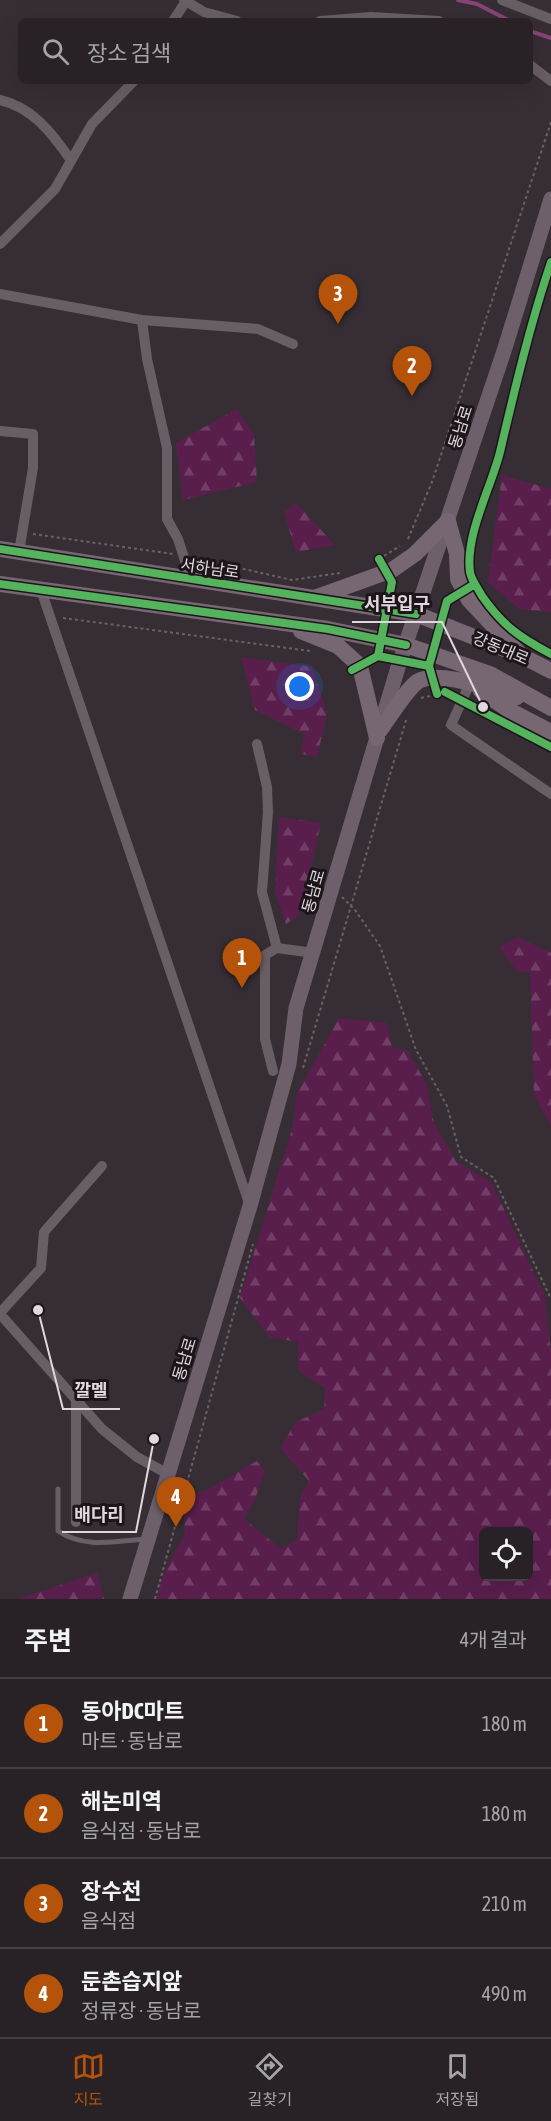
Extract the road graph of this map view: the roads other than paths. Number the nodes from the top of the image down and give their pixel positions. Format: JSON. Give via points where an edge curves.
{"nodes":[{"id":1,"x":502,"y":0,"type":"edge"},
{"id":2,"x":185,"y":1,"type":"edge"},
{"id":3,"x":175,"y":18,"type":"edge"},
{"id":4,"x":226,"y":18,"type":"edge"},
{"id":5,"x":351,"y":18,"type":"edge"},
{"id":6,"x":398,"y":18,"type":"edge"},
{"id":7,"x":551,"y":19,"type":"edge"},
{"id":8,"x":533,"y":67,"type":"edge"},
{"id":9,"x":551,"y":81,"type":"edge"},
{"id":10,"x":131,"y":84,"type":"edge"},
{"id":11,"x":0,"y":100,"type":"edge"},
{"id":12,"x":70,"y":159,"type":"junction"},
{"id":13,"x":551,"y":199,"type":"edge"},
{"id":14,"x":0,"y":244,"type":"edge"},
{"id":15,"x":0,"y":294,"type":"edge"},
{"id":16,"x":142,"y":320,"type":"junction"},
{"id":17,"x":293,"y":344,"type":"dead end"},
{"id":18,"x":0,"y":431,"type":"edge"},
{"id":19,"x":448,"y":521,"type":"junction"},
{"id":20,"x":0,"y":549,"type":"edge"},
{"id":21,"x":19,"y":552,"type":"junction"},
{"id":22,"x":191,"y":579,"type":"junction"},
{"id":23,"x":1,"y":585,"type":"edge"},
{"id":24,"x":41,"y":590,"type":"junction"},
{"id":25,"x":316,"y":597,"type":"junction"},
{"id":26,"x":416,"y":614,"type":"junction"},
{"id":27,"x":283,"y":623,"type":"junction"},
{"id":28,"x":406,"y":645,"type":"junction"},
{"id":29,"x":522,"y":656,"type":"junction"},
{"id":30,"x":551,"y":670,"type":"edge"},
{"id":31,"x":470,"y":683,"type":"junction"},
{"id":32,"x":548,"y":707,"type":"edge"},
{"id":33,"x":551,"y":732,"type":"edge"},
{"id":34,"x":378,"y":734,"type":"junction"},
{"id":35,"x":257,"y":744,"type":"dead end"},
{"id":36,"x":551,"y":794,"type":"edge"},
{"id":37,"x":277,"y":948,"type":"junction"},
{"id":38,"x":314,"y":953,"type":"junction"},
{"id":39,"x":273,"y":1071,"type":"dead end"},
{"id":40,"x":102,"y":1166,"type":"dead end"},
{"id":41,"x":250,"y":1206,"type":"junction"},
{"id":42,"x":0,"y":1314,"type":"edge"},
{"id":43,"x":76,"y":1400,"type":"junction"},
{"id":44,"x":168,"y":1474,"type":"junction"},
{"id":45,"x":58,"y":1490,"type":"dead end"},
{"id":46,"x":76,"y":1522,"type":"dead end"},
{"id":47,"x":148,"y":1539,"type":"junction"},
{"id":48,"x":130,"y":1599,"type":"edge"}],
"edges":[{"from":1,"to":7,"type":"street"},
{"from":2,"to":3,"type":"street"},
{"from":2,"to":4,"type":"street"},
{"from":5,"to":6,"type":"street"},
{"from":8,"to":9,"type":"street"},
{"from":10,"to":12,"type":"street","via":[[93,124]]},
{"from":11,"to":12,"type":"street","via":[[23,108],[51,132]]},
{"from":12,"to":14,"type":"street","via":[[55,189]]},
{"from":13,"to":19,"type":"main road","name":"동남로"},
{"from":15,"to":16,"type":"street"},
{"from":16,"to":17,"type":"street","via":[[258,329]]},
{"from":16,"to":22,"type":"street","via":[[167,448],[167,519]]},
{"from":18,"to":21,"type":"street","via":[[33,434],[33,468]]},
{"from":19,"to":25,"type":"main road","via":[[416,554]]},
{"from":19,"to":26,"type":"main road","name":"동남로"},
{"from":19,"to":29,"type":"main road","via":[[457,554],[458,579],[469,600]]},
{"from":20,"to":21,"type":"main road","name":"서하남로"},
{"from":21,"to":22,"type":"main road","name":"서하남로"},
{"from":22,"to":25,"type":"main road","name":"서하남로"},
{"from":23,"to":24,"type":"main road"},
{"from":24,"to":27,"type":"main road"},
{"from":24,"to":41,"type":"street"},
{"from":25,"to":26,"type":"main road","name":"서하남로"},
{"from":26,"to":28,"type":"main road","name":"동남로"},
{"from":26,"to":29,"type":"main road","name":"강동대로"},
{"from":27,"to":28,"type":"main road"},
{"from":27,"to":34,"type":"main road","via":[[338,646],[360,666]]},
{"from":28,"to":32,"type":"main road","name":"강동대로","via":[[490,674]]},
{"from":28,"to":34,"type":"main road","name":"동남로"},
{"from":29,"to":30,"type":"main road","name":"강동대로"},
{"from":31,"to":32,"type":"main road"},
{"from":31,"to":33,"type":"main road","via":[[507,709]]},
{"from":31,"to":34,"type":"main road","via":[[432,677],[418,682]]},
{"from":31,"to":36,"type":"street","via":[[451,725]]},
{"from":34,"to":38,"type":"main road","name":"동남로"},
{"from":35,"to":37,"type":"street","via":[[267,787],[268,812],[262,892]]},
{"from":37,"to":38,"type":"street"},
{"from":37,"to":39,"type":"street","via":[[265,956],[265,1040]]},
{"from":38,"to":41,"type":"main road","name":"동남로","via":[[296,1008],[289,1064]]},
{"from":40,"to":42,"type":"street","via":[[44,1232],[41,1268]]},
{"from":41,"to":44,"type":"main road","name":"동남로"},
{"from":42,"to":43,"type":"street"},
{"from":43,"to":44,"type":"street","via":[[102,1429]]},
{"from":43,"to":46,"type":"street"},
{"from":44,"to":47,"type":"main road","name":"동남로"},
{"from":45,"to":47,"type":"lane","via":[[58,1531],[70,1538],[89,1543]]},
{"from":47,"to":48,"type":"main road","name":"동남로"}]}
